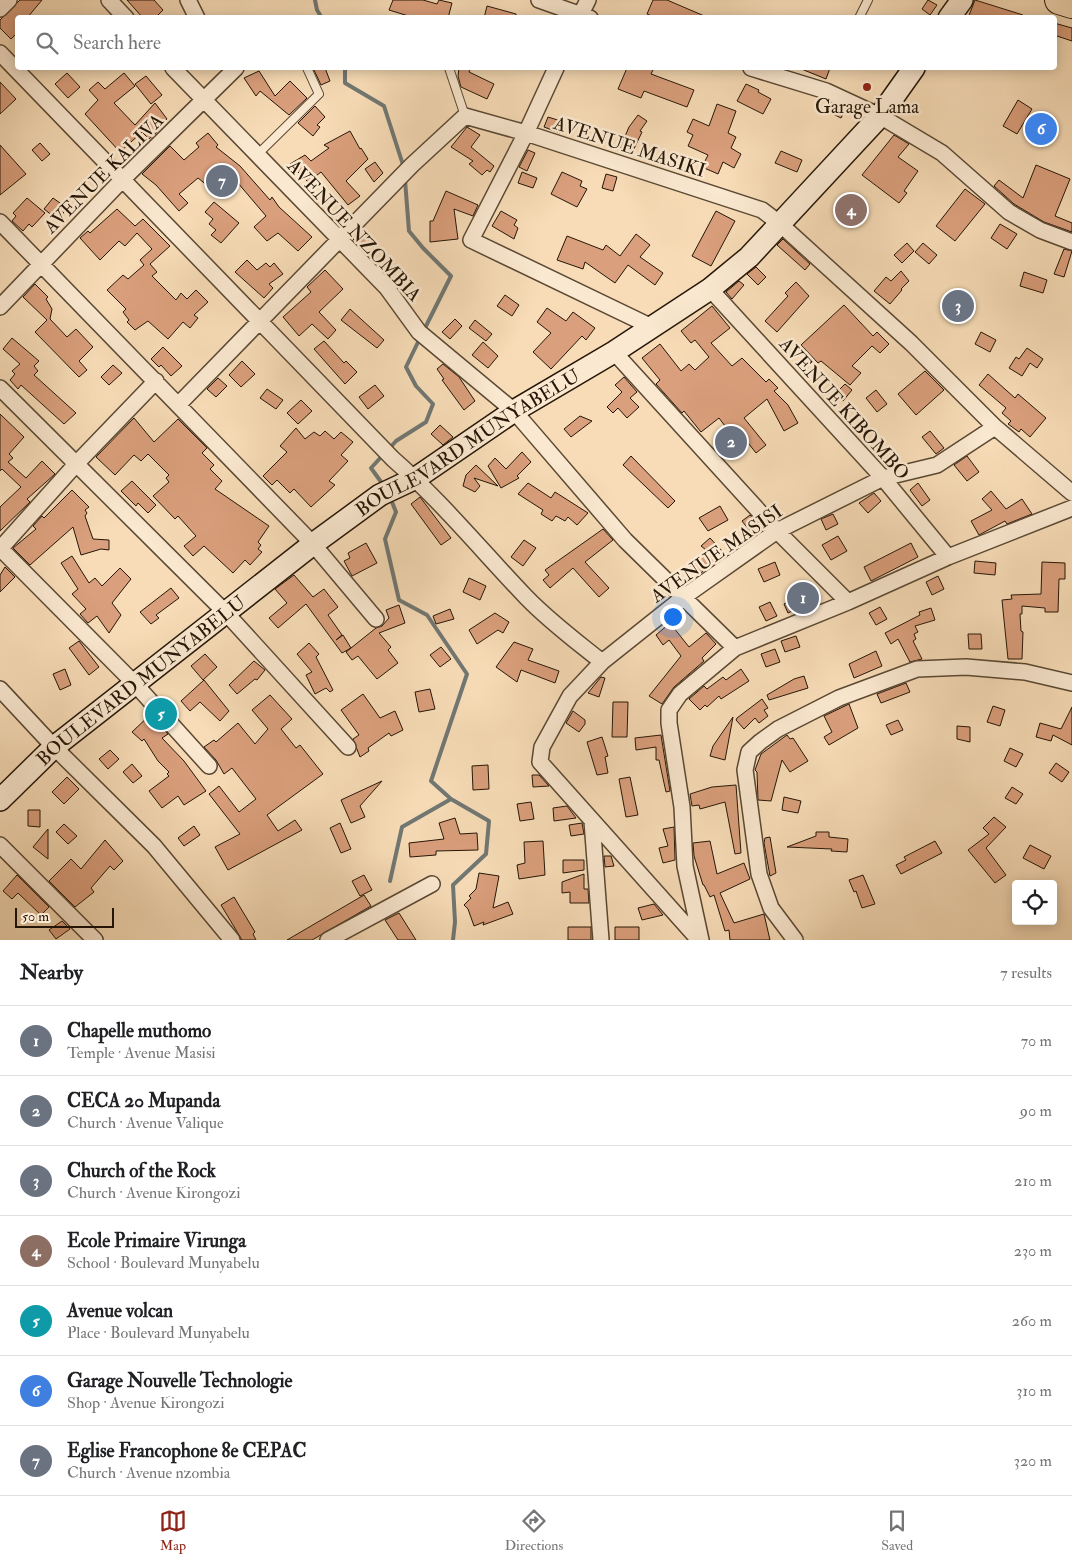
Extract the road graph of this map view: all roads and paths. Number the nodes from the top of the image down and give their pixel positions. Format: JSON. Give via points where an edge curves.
{"nodes":[{"id":1,"x":9,"y":0,"type":"edge"},
{"id":2,"x":109,"y":0,"type":"edge"},
{"id":3,"x":188,"y":0,"type":"edge"},
{"id":4,"x":539,"y":0,"type":"edge"},
{"id":5,"x":588,"y":0,"type":"edge"},
{"id":6,"x":868,"y":0,"type":"edge"},
{"id":7,"x":962,"y":0,"type":"edge"},
{"id":8,"x":1059,"y":0,"type":"edge"},
{"id":9,"x":1072,"y":4,"type":"edge"},
{"id":10,"x":0,"y":9,"type":"edge"},
{"id":11,"x":123,"y":15,"type":"edge"},
{"id":12,"x":196,"y":15,"type":"edge"},
{"id":13,"x":580,"y":15,"type":"edge"},
{"id":14,"x":583,"y":15,"type":"edge"},
{"id":15,"x":860,"y":15,"type":"edge"},
{"id":16,"x":951,"y":15,"type":"edge"},
{"id":17,"x":0,"y":53,"type":"edge"},
{"id":18,"x":15,"y":69,"type":"edge"},
{"id":19,"x":16,"y":70,"type":"edge"},
{"id":20,"x":179,"y":70,"type":"edge"},
{"id":21,"x":234,"y":70,"type":"edge"},
{"id":22,"x":308,"y":70,"type":"edge"},
{"id":23,"x":448,"y":70,"type":"edge"},
{"id":24,"x":555,"y":70,"type":"edge"},
{"id":25,"x":757,"y":70,"type":"edge"},
{"id":26,"x":913,"y":70,"type":"edge"},
{"id":27,"x":204,"y":99,"type":"junction"},
{"id":28,"x":465,"y":116,"type":"junction"},
{"id":29,"x":880,"y":116,"type":"junction"},
{"id":30,"x":526,"y":133,"type":"junction"},
{"id":31,"x":258,"y":154,"type":"junction"},
{"id":32,"x":122,"y":180,"type":"junction"},
{"id":33,"x":0,"y":222,"type":"edge"},
{"id":34,"x":779,"y":223,"type":"junction"},
{"id":35,"x":340,"y":239,"type":"junction"},
{"id":36,"x":1072,"y":242,"type":"edge"},
{"id":37,"x":41,"y":265,"type":"junction"},
{"id":38,"x":710,"y":289,"type":"junction"},
{"id":39,"x":0,"y":307,"type":"edge"},
{"id":40,"x":260,"y":323,"type":"junction"},
{"id":41,"x":652,"y":327,"type":"junction"},
{"id":42,"x":614,"y":352,"type":"junction"},
{"id":43,"x":156,"y":381,"type":"junction"},
{"id":44,"x":0,"y":388,"type":"edge"},
{"id":45,"x":178,"y":405,"type":"junction"},
{"id":46,"x":514,"y":411,"type":"junction"},
{"id":47,"x":995,"y":427,"type":"junction"},
{"id":48,"x":77,"y":463,"type":"junction"},
{"id":49,"x":416,"y":478,"type":"junction"},
{"id":50,"x":883,"y":478,"type":"junction"},
{"id":51,"x":1072,"y":493,"type":"edge"},
{"id":52,"x":1072,"y":508,"type":"edge"},
{"id":53,"x":777,"y":531,"type":"junction"},
{"id":54,"x":313,"y":544,"type":"junction"},
{"id":55,"x":0,"y":549,"type":"edge"},
{"id":56,"x":948,"y":557,"type":"junction"},
{"id":57,"x":685,"y":596,"type":"junction"},
{"id":58,"x":848,"y":602,"type":"junction"},
{"id":59,"x":226,"y":613,"type":"junction"},
{"id":60,"x":376,"y":619,"type":"dead end"},
{"id":61,"x":735,"y":648,"type":"junction"},
{"id":62,"x":602,"y":662,"type":"junction"},
{"id":63,"x":1072,"y":683,"type":"edge"},
{"id":64,"x":135,"y":684,"type":"junction"},
{"id":65,"x":0,"y":689,"type":"edge"},
{"id":66,"x":54,"y":747,"type":"junction"},
{"id":67,"x":348,"y":747,"type":"dead end"},
{"id":68,"x":209,"y":766,"type":"dead end"},
{"id":69,"x":0,"y":800,"type":"edge"},
{"id":70,"x":592,"y":821,"type":"junction"},
{"id":71,"x":0,"y":845,"type":"edge"},
{"id":72,"x":432,"y":884,"type":"dead end"},
{"id":73,"x":95,"y":940,"type":"edge"},
{"id":74,"x":232,"y":940,"type":"edge"},
{"id":75,"x":328,"y":940,"type":"edge"},
{"id":76,"x":602,"y":940,"type":"edge"},
{"id":77,"x":700,"y":940,"type":"edge"},
{"id":78,"x":795,"y":940,"type":"edge"}],
"edges":[{"from":1,"to":10,"type":"street"},
{"from":2,"to":11,"type":"street"},
{"from":3,"to":12,"type":"street"},
{"from":4,"to":13,"type":"street"},
{"from":5,"to":14,"type":"street"},
{"from":6,"to":15,"type":"lane"},
{"from":7,"to":16,"type":"street"},
{"from":8,"to":9,"type":"highway"},
{"from":17,"to":18,"type":"street"},
{"from":19,"to":32,"type":"street"},
{"from":20,"to":27,"type":"street","name":"AVENUE NZOMBIA"},
{"from":21,"to":27,"type":"street","name":"AVENUE KALIVA"},
{"from":22,"to":31,"type":"lane","via":[[319,94]]},
{"from":23,"to":28,"type":"lane"},
{"from":24,"to":30,"type":"street"},
{"from":25,"to":29,"type":"street","via":[[826,91]]},
{"from":26,"to":29,"type":"street","name":"BOULEVARD MUNYABELU"},
{"from":27,"to":31,"type":"street","name":"AVENUE NZOMBIA"},
{"from":27,"to":32,"type":"street","name":"AVENUE KALIVA"},
{"from":28,"to":30,"type":"street","name":"AVENUE MASIKI"},
{"from":28,"to":35,"type":"street"},
{"from":29,"to":34,"type":"street","name":"BOULEVARD MUNYABELU"},
{"from":29,"to":36,"type":"street","via":[[942,153],[1009,212],[1040,230]]},
{"from":30,"to":34,"type":"street","name":"AVENUE MASIKI","via":[[762,210]]},
{"from":30,"to":41,"type":"street","via":[[471,240]]},
{"from":31,"to":35,"type":"street","name":"AVENUE NZOMBIA"},
{"from":32,"to":37,"type":"street","name":"AVENUE KALIVA"},
{"from":32,"to":40,"type":"street"},
{"from":33,"to":37,"type":"street"},
{"from":34,"to":38,"type":"street","name":"BOULEVARD MUNYABELU","via":[[749,257]]},
{"from":34,"to":47,"type":"street","name":"AVENUE MASIKI","via":[[911,343]]},
{"from":35,"to":40,"type":"street"},
{"from":35,"to":46,"type":"street","name":"AVENUE NZOMBIA","via":[[387,288],[424,336]]},
{"from":37,"to":39,"type":"street","name":"AVENUE KALIVA"},
{"from":37,"to":43,"type":"street"},
{"from":38,"to":41,"type":"street","name":"BOULEVARD MUNYABELU"},
{"from":38,"to":50,"type":"street","name":"AVENUE KIBOMBO"},
{"from":40,"to":45,"type":"street"},
{"from":40,"to":49,"type":"street","via":[[393,459]]},
{"from":41,"to":42,"type":"street","name":"BOULEVARD MUNYABELU"},
{"from":42,"to":46,"type":"street","name":"BOULEVARD MUNYABELU"},
{"from":42,"to":53,"type":"street"},
{"from":43,"to":45,"type":"street"},
{"from":43,"to":48,"type":"street"},
{"from":44,"to":48,"type":"street"},
{"from":45,"to":54,"type":"street"},
{"from":46,"to":49,"type":"street","name":"BOULEVARD MUNYABELU"},
{"from":46,"to":57,"type":"street","name":"AVENUE NZOMBIA","via":[[625,540]]},
{"from":47,"to":50,"type":"street","name":"AVENUE MASISI","via":[[937,465]]},
{"from":47,"to":51,"type":"street","name":"AVENUE MASIKI"},
{"from":48,"to":55,"type":"street"},
{"from":48,"to":59,"type":"street"},
{"from":49,"to":54,"type":"street","name":"BOULEVARD MUNYABELU","via":[[386,492]]},
{"from":49,"to":62,"type":"street","via":[[528,599]]},
{"from":50,"to":53,"type":"street","name":"AVENUE MASISI"},
{"from":50,"to":56,"type":"street","name":"AVENUE KIBOMBO"},
{"from":52,"to":56,"type":"street"},
{"from":53,"to":57,"type":"street","name":"AVENUE MASISI"},
{"from":53,"to":58,"type":"street"},
{"from":54,"to":59,"type":"street","name":"BOULEVARD MUNYABELU"},
{"from":54,"to":60,"type":"street"},
{"from":55,"to":64,"type":"street"},
{"from":56,"to":58,"type":"street"},
{"from":57,"to":61,"type":"street","name":"AVENUE NZOMBIA"},
{"from":57,"to":62,"type":"street","name":"AVENUE MASISI"},
{"from":58,"to":61,"type":"street"},
{"from":59,"to":64,"type":"street","name":"BOULEVARD MUNYABELU"},
{"from":59,"to":67,"type":"street"},
{"from":61,"to":77,"type":"street","via":[[680,694],[669,710],[682,807],[685,866]]},
{"from":62,"to":70,"type":"street","name":"AVENUE MASISI","via":[[570,696],[540,754],[540,762]]},
{"from":63,"to":78,"type":"street","via":[[1025,672],[966,667],[917,669],[839,698],[778,729],[749,752],[745,770],[759,874],[770,908]]},
{"from":64,"to":66,"type":"street","name":"BOULEVARD MUNYABELU"},
{"from":64,"to":68,"type":"street"},
{"from":65,"to":66,"type":"street"},
{"from":66,"to":69,"type":"street","name":"BOULEVARD MUNYABELU"},
{"from":66,"to":74,"type":"street","via":[[154,846]]},
{"from":70,"to":76,"type":"street"},
{"from":70,"to":77,"type":"street","name":"AVENUE MASISI"},
{"from":71,"to":73,"type":"street"},
{"from":72,"to":75,"type":"street"}]}
